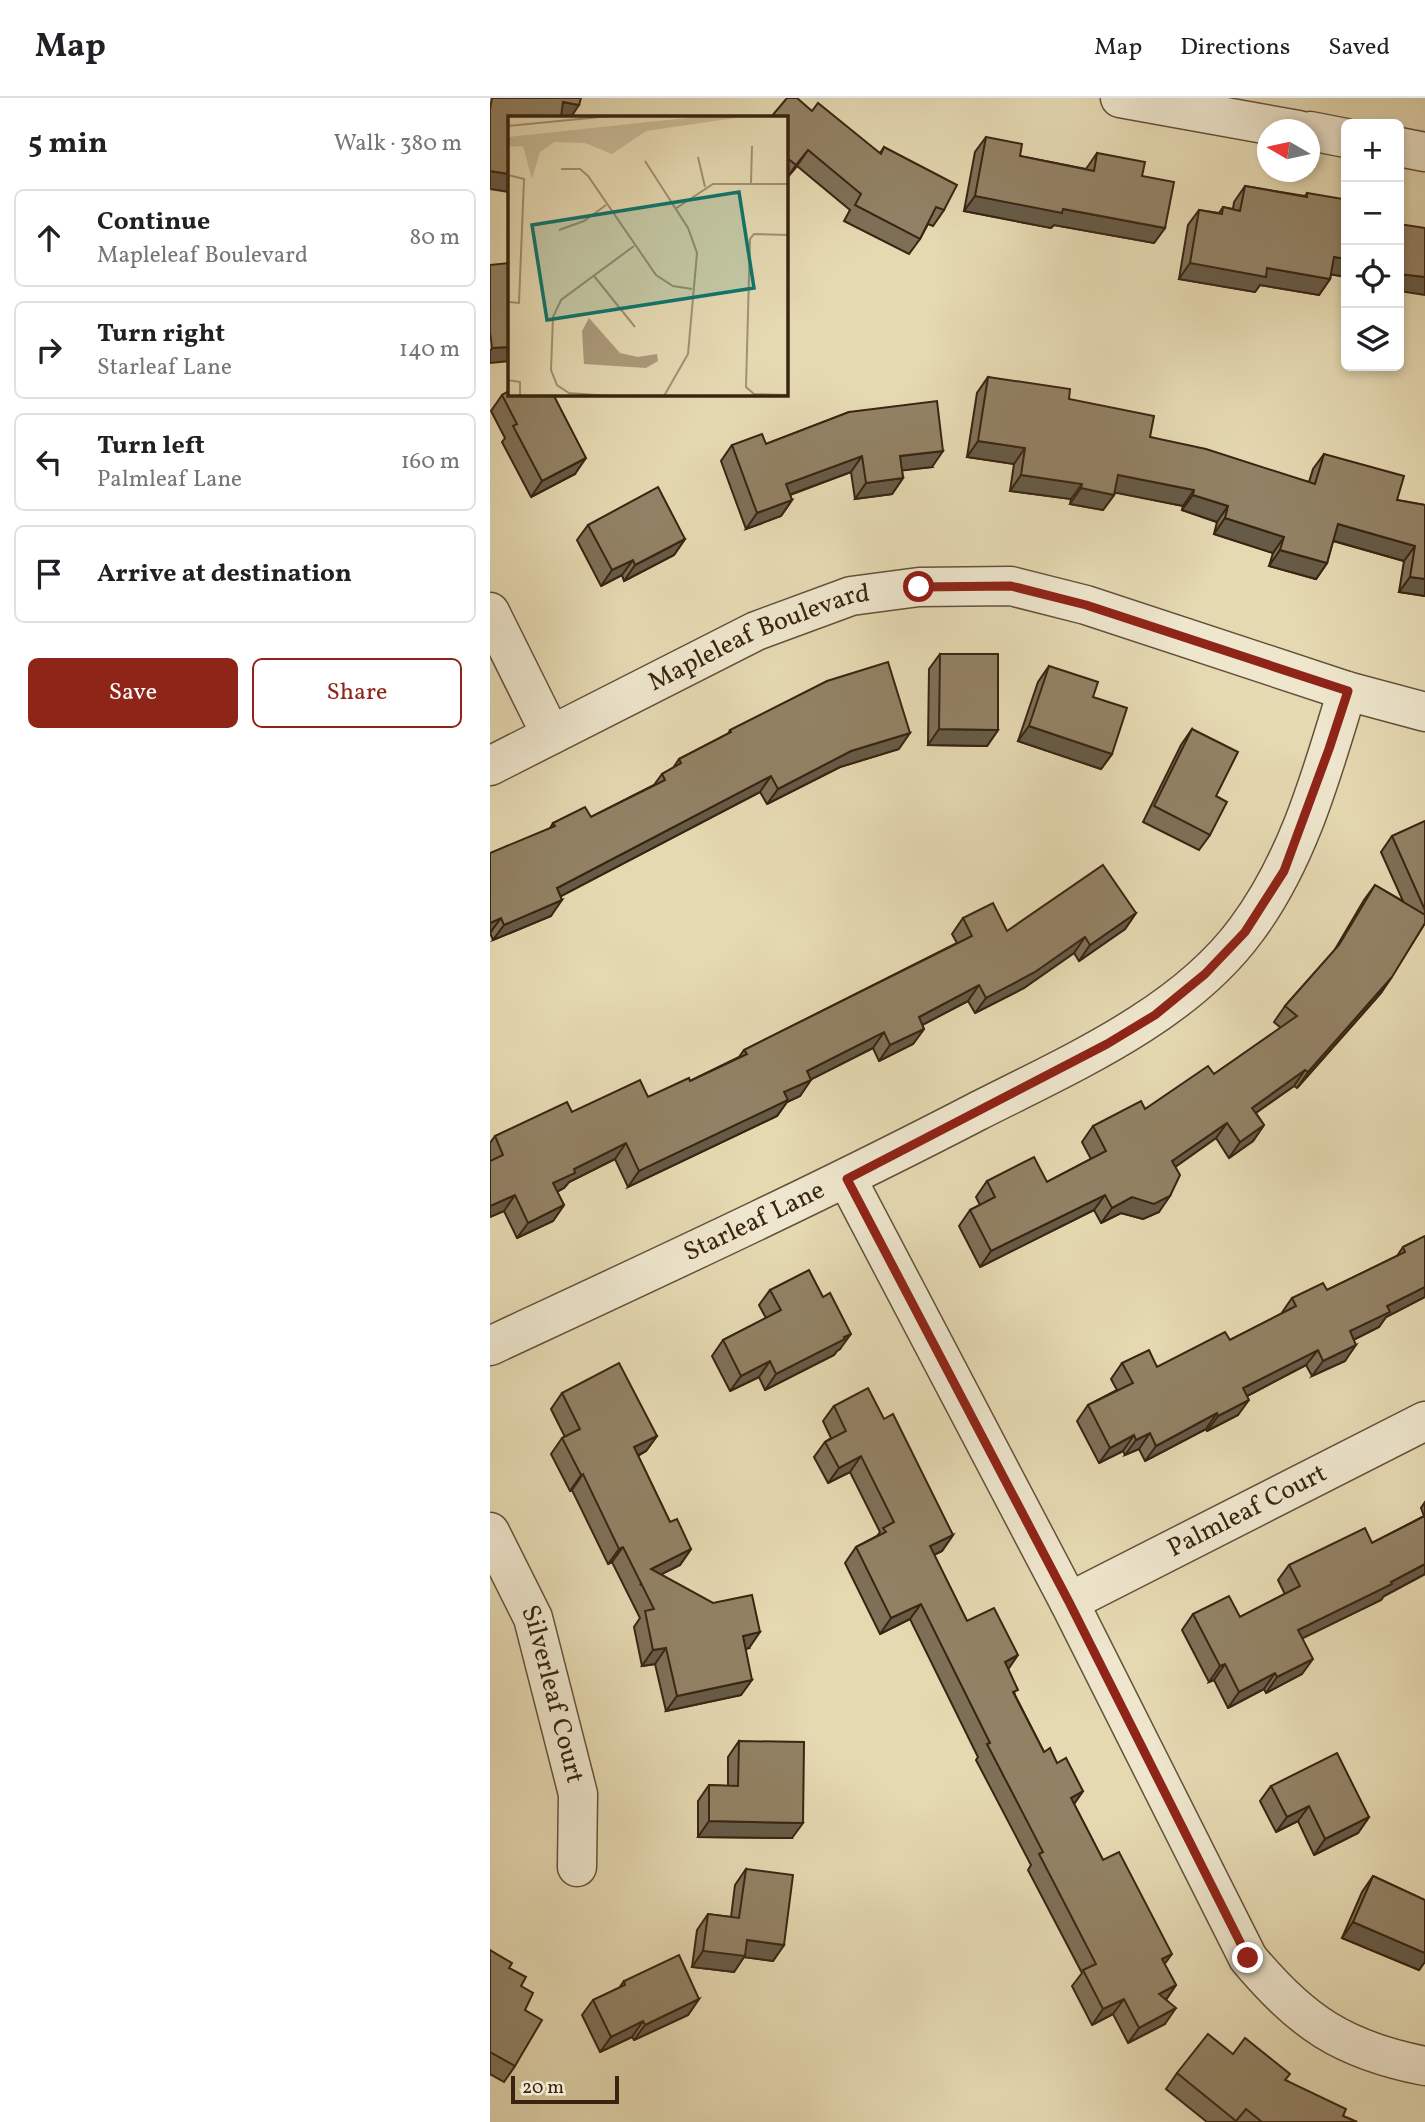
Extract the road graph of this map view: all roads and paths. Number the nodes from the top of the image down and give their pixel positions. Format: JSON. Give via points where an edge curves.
{"nodes":[{"id":1,"x":1120,"y":98,"type":"edge"},
{"id":2,"x":1257,"y":123,"type":"edge"},
{"id":3,"x":1320,"y":133,"type":"edge"},
{"id":4,"x":1341,"y":137,"type":"edge"},
{"id":5,"x":1404,"y":148,"type":"edge"},
{"id":6,"x":1425,"y":152,"type":"edge"},
{"id":7,"x":490,"y":612,"type":"edge"},
{"id":8,"x":1348,"y":691,"type":"junction"},
{"id":9,"x":1425,"y":712,"type":"edge"},
{"id":10,"x":551,"y":735,"type":"junction"},
{"id":11,"x":490,"y":766,"type":"edge"},
{"id":12,"x":847,"y":1179,"type":"junction"},
{"id":13,"x":490,"y":1346,"type":"edge"},
{"id":14,"x":1425,"y":1421,"type":"edge"},
{"id":15,"x":490,"y":1532,"type":"edge"},
{"id":16,"x":1069,"y":1602,"type":"junction"},
{"id":17,"x":577,"y":1867,"type":"dead end"},
{"id":18,"x":1425,"y":2066,"type":"edge"}],
"edges":[{"from":1,"to":2,"type":"street"},
{"from":3,"to":4,"type":"street"},
{"from":5,"to":6,"type":"street"},
{"from":7,"to":10,"type":"street"},
{"from":8,"to":9,"type":"street","name":"Mapleleaf Boulevard"},
{"from":8,"to":10,"type":"street","name":"Mapleleaf Boulevard","via":[[1086,605],[1011,586],[919,587],[851,596],[756,631]]},
{"from":8,"to":12,"type":"street","name":"Starleaf Lane","via":[[1284,871],[1245,932],[1205,974],[1155,1015],[1107,1044]]},
{"from":10,"to":11,"type":"street","name":"Mapleleaf Boulevard"},
{"from":12,"to":13,"type":"street","name":"Starleaf Lane"},
{"from":12,"to":16,"type":"street"},
{"from":14,"to":16,"type":"street","name":"Palmleaf Court"},
{"from":15,"to":17,"type":"street","name":"Silverleaf Court","via":[[533,1618],[578,1794]]},
{"from":16,"to":18,"type":"street","via":[[1248,1958],[1277,1992],[1313,2023],[1352,2045]]}]}
